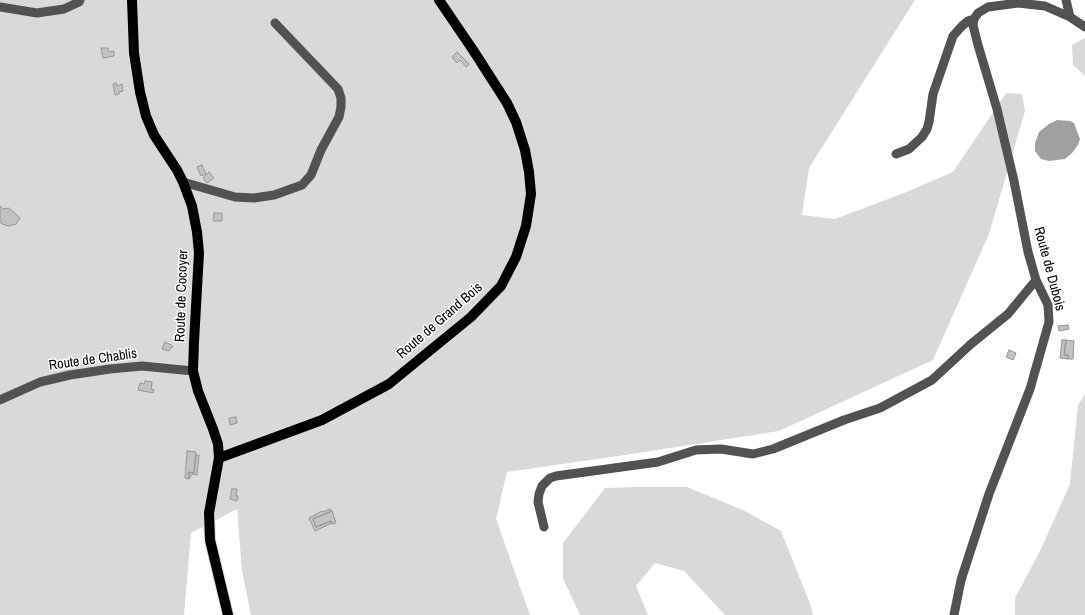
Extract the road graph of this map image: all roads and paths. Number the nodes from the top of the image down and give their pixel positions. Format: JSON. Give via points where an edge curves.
{"nodes":[{"id":1,"x":80,"y":0,"type":"edge"},
{"id":2,"x":132,"y":0,"type":"edge"},
{"id":3,"x":439,"y":0,"type":"edge"},
{"id":4,"x":1066,"y":0,"type":"edge"},
{"id":5,"x":0,"y":7,"type":"edge"},
{"id":6,"x":1070,"y":17,"type":"junction"},
{"id":7,"x":974,"y":19,"type":"junction"},
{"id":8,"x":275,"y":23,"type":"dead end"},
{"id":9,"x":1085,"y":27,"type":"edge"},
{"id":10,"x":896,"y":154,"type":"dead end"},
{"id":11,"x":183,"y":182,"type":"junction"},
{"id":12,"x":1036,"y":280,"type":"junction"},
{"id":13,"x":193,"y":371,"type":"junction"},
{"id":14,"x":0,"y":400,"type":"edge"},
{"id":15,"x":219,"y":458,"type":"junction"},
{"id":16,"x":544,"y":527,"type":"dead end"},
{"id":17,"x":228,"y":615,"type":"edge"},
{"id":18,"x":954,"y":615,"type":"edge"}],
"edges":[{"from":1,"to":5,"type":"street","via":[[64,9],[37,13]]},
{"from":2,"to":11,"type":"main road","name":"Route de Cocoyer","via":[[134,53],[146,116],[154,136],[178,170]]},
{"from":3,"to":15,"type":"main road","name":"Route de Grand Bois","via":[[507,103],[525,150],[531,194],[526,226],[516,257],[501,286],[471,317],[389,384],[322,420]]},
{"from":4,"to":6,"type":"street"},
{"from":6,"to":7,"type":"street","via":[[1045,6],[1018,3],[988,7]]},
{"from":6,"to":9,"type":"street"},
{"from":7,"to":10,"type":"street","via":[[968,21],[953,36],[933,94],[927,129],[909,149]]},
{"from":7,"to":12,"type":"street","name":"Route de Dubois","via":[[973,25],[997,109]]},
{"from":8,"to":11,"type":"street","via":[[338,89],[341,98],[339,117],[311,175],[302,185],[274,195],[254,198],[235,197]]},
{"from":11,"to":13,"type":"main road","name":"Route de Cocoyer","via":[[192,206],[199,253]]},
{"from":12,"to":16,"type":"street","via":[[1008,314],[932,380],[880,408],[773,449],[753,454],[722,449],[696,450],[658,462],[550,478],[542,486],[538,502]]},
{"from":12,"to":18,"type":"street","name":"Route de Dubois","via":[[1048,305],[1049,322],[1030,389],[963,573]]},
{"from":13,"to":14,"type":"street","name":"Route de Chablis","via":[[142,366],[70,375],[40,382]]},
{"from":13,"to":15,"type":"main road","name":"Route de Cocoyer","via":[[218,444]]},
{"from":15,"to":17,"type":"main road","name":"Route de Cocoyer","via":[[209,513],[210,540]]}]}
